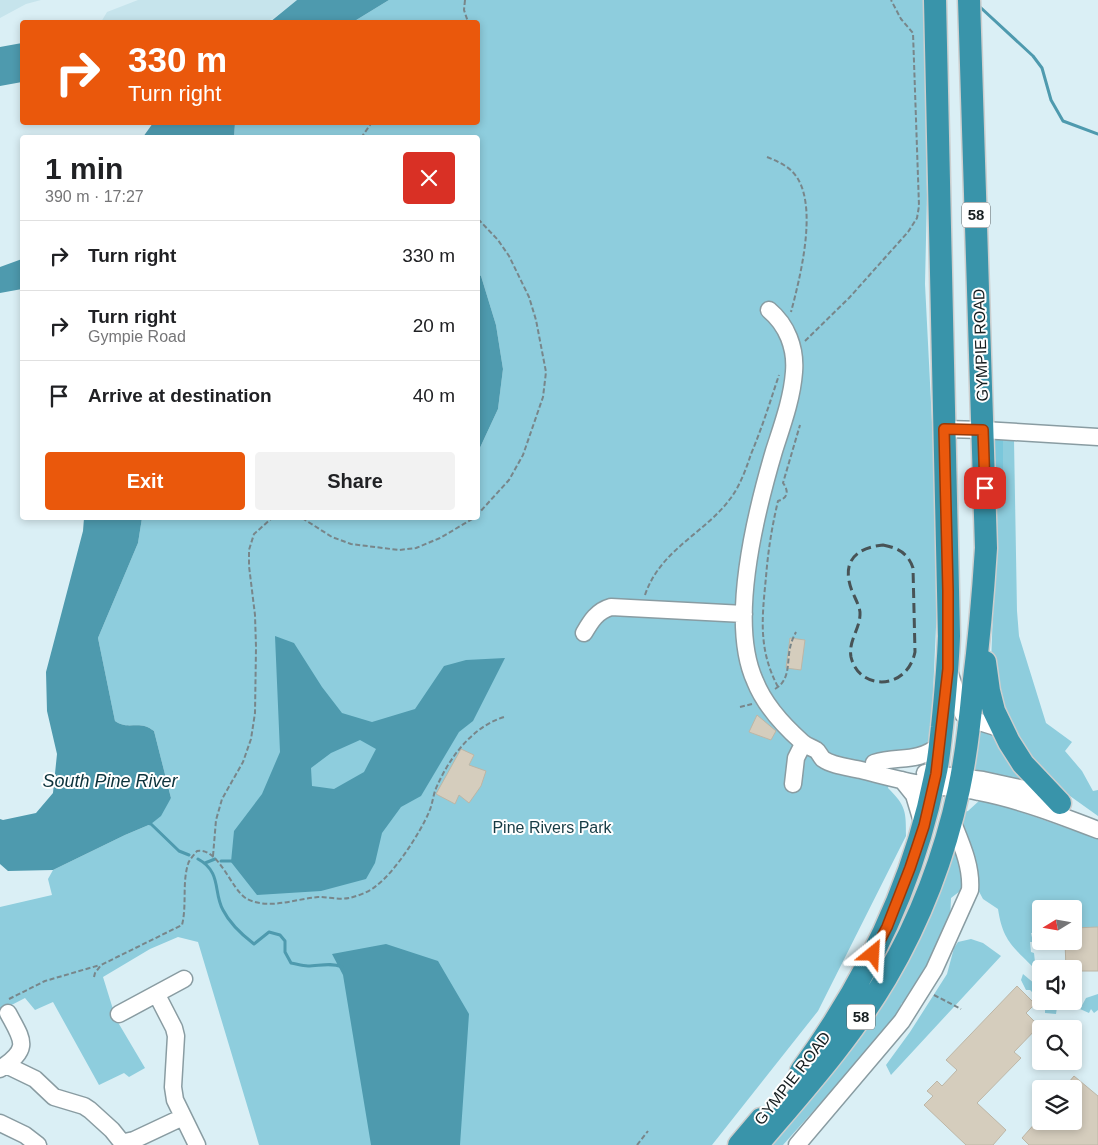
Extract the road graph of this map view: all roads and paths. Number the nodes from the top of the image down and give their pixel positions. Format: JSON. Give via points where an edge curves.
{"nodes":[{"id":1,"x":465,"y":0,"type":"edge"},
{"id":2,"x":890,"y":0,"type":"edge"},
{"id":3,"x":935,"y":0,"type":"edge"},
{"id":4,"x":970,"y":0,"type":"edge"},
{"id":5,"x":467,"y":20,"type":"edge"},
{"id":6,"x":767,"y":157,"type":"dead end"},
{"id":7,"x":480,"y":221,"type":"edge"},
{"id":8,"x":769,"y":310,"type":"dead end"},
{"id":9,"x":786,"y":330,"type":"junction"},
{"id":10,"x":793,"y":351,"type":"junction"},
{"id":11,"x":779,"y":374,"type":"dead end"},
{"id":12,"x":800,"y":425,"type":"dead end"},
{"id":13,"x":944,"y":429,"type":"junction"},
{"id":14,"x":983,"y":430,"type":"junction"},
{"id":15,"x":1098,"y":437,"type":"edge"},
{"id":16,"x":480,"y":512,"type":"edge"},
{"id":17,"x":270,"y":520,"type":"edge"},
{"id":18,"x":305,"y":520,"type":"edge"},
{"id":19,"x":471,"y":520,"type":"edge"},
{"id":20,"x":642,"y":608,"type":"junction"},
{"id":21,"x":744,"y":614,"type":"junction"},
{"id":22,"x":796,"y":632,"type":"dead end"},
{"id":23,"x":584,"y":633,"type":"dead end"},
{"id":24,"x":979,"y":638,"type":"junction"},
{"id":25,"x":948,"y":669,"type":"junction"},
{"id":26,"x":778,"y":687,"type":"junction"},
{"id":27,"x":763,"y":696,"type":"junction"},
{"id":28,"x":740,"y":707,"type":"dead end"},
{"id":29,"x":504,"y":717,"type":"dead end"},
{"id":30,"x":970,"y":719,"type":"junction"},
{"id":31,"x":1002,"y":729,"type":"junction"},
{"id":32,"x":940,"y":745,"type":"junction"},
{"id":33,"x":810,"y":747,"type":"junction"},
{"id":34,"x":874,"y":763,"type":"junction"},
{"id":35,"x":902,"y":780,"type":"junction"},
{"id":36,"x":935,"y":780,"type":"junction"},
{"id":37,"x":960,"y":782,"type":"junction"},
{"id":38,"x":793,"y":784,"type":"dead end"},
{"id":39,"x":1060,"y":803,"type":"junction"},
{"id":40,"x":951,"y":818,"type":"junction"},
{"id":41,"x":1098,"y":824,"type":"edge"},
{"id":42,"x":924,"y":826,"type":"junction"},
{"id":43,"x":1098,"y":830,"type":"edge"},
{"id":44,"x":213,"y":856,"type":"junction"},
{"id":45,"x":101,"y":965,"type":"junction"},
{"id":46,"x":94,"y":977,"type":"dead end"},
{"id":47,"x":184,"y":979,"type":"dead end"},
{"id":48,"x":157,"y":994,"type":"junction"},
{"id":49,"x":934,"y":995,"type":"dead end"},
{"id":50,"x":8,"y":1006,"type":"joint"},
{"id":51,"x":962,"y":1009,"type":"dead end"},
{"id":52,"x":119,"y":1014,"type":"dead end"},
{"id":53,"x":3,"y":1067,"type":"edge"},
{"id":54,"x":183,"y":1117,"type":"junction"},
{"id":55,"x":0,"y":1123,"type":"edge"},
{"id":56,"x":648,"y":1131,"type":"dead end"},
{"id":57,"x":16,"y":1139,"type":"edge"},
{"id":58,"x":38,"y":1145,"type":"edge"},
{"id":59,"x":198,"y":1145,"type":"edge"},
{"id":60,"x":638,"y":1145,"type":"edge"},
{"id":61,"x":739,"y":1145,"type":"edge"},
{"id":62,"x":757,"y":1145,"type":"edge"},
{"id":63,"x":797,"y":1145,"type":"edge"}],
"edges":[{"from":1,"to":5,"type":"path"},
{"from":2,"to":10,"type":"path","via":[[913,33],[920,206],[917,218],[849,298]]},
{"from":3,"to":13,"type":"highway","name":"GYMPIE ROAD","number":"58"},
{"from":4,"to":14,"type":"highway","name":"GYMPIE ROAD","number":"58"},
{"from":6,"to":9,"type":"path","via":[[788,167],[798,178],[806,208],[803,262]]},
{"from":7,"to":16,"type":"path","via":[[509,256],[528,297],[546,372],[543,397],[523,455],[509,480]]},
{"from":8,"to":9,"type":"street"},
{"from":9,"to":10,"type":"street"},
{"from":10,"to":21,"type":"street","via":[[792,387],[758,512]]},
{"from":11,"to":20,"type":"path","via":[[766,418],[738,487],[723,507],[679,546],[655,575]]},
{"from":12,"to":26,"type":"path","via":[[783,483],[787,496],[778,501],[773,525],[762,608],[765,654]]},
{"from":13,"to":14,"type":"street"},
{"from":13,"to":25,"type":"highway","name":"GYMPIE ROAD","number":"58"},
{"from":14,"to":15,"type":"street"},
{"from":14,"to":24,"type":"highway","name":"GYMPIE ROAD","number":"58","via":[[986,548]]},
{"from":17,"to":44,"type":"path","via":[[254,534],[249,550],[255,615],[255,713],[251,739],[243,762],[222,799],[216,820]]},
{"from":18,"to":19,"type":"path","via":[[338,540],[399,550],[416,548],[440,538]]},
{"from":20,"to":21,"type":"street"},
{"from":20,"to":23,"type":"street","via":[[604,610],[595,616]]},
{"from":21,"to":27,"type":"street","via":[[744,646],[755,682]]},
{"from":22,"to":26,"type":"path","via":[[791,642],[786,676]]},
{"from":24,"to":30,"type":"highway","name":"GYMPIE ROAD","number":"58"},
{"from":24,"to":31,"type":"highway","via":[[994,711]]},
{"from":25,"to":30,"type":"street","name":"GYMPIE ROAD","via":[[963,714]]},
{"from":25,"to":32,"type":"highway","name":"GYMPIE ROAD","number":"58"},
{"from":26,"to":27,"type":"path"},
{"from":27,"to":28,"type":"path"},
{"from":27,"to":33,"type":"street","via":[[778,717]]},
{"from":29,"to":44,"type":"path","via":[[496,719],[461,746],[436,788],[434,802],[421,827],[390,872],[367,892],[348,898],[318,897],[264,904],[246,898]]},
{"from":30,"to":31,"type":"street"},
{"from":30,"to":37,"type":"highway","name":"GYMPIE ROAD","number":"58"},
{"from":31,"to":39,"type":"highway","via":[[1023,764]]},
{"from":32,"to":34,"type":"street","via":[[916,758]]},
{"from":32,"to":36,"type":"highway","name":"GYMPIE ROAD","number":"58"},
{"from":33,"to":34,"type":"street"},
{"from":33,"to":35,"type":"street","via":[[823,758],[841,766]]},
{"from":33,"to":38,"type":"street","via":[[796,758]]},
{"from":34,"to":36,"type":"street"},
{"from":35,"to":36,"type":"street"},
{"from":35,"to":42,"type":"street","via":[[914,795]]},
{"from":36,"to":37,"type":"street"},
{"from":36,"to":42,"type":"highway","name":"GYMPIE ROAD","number":"58"},
{"from":37,"to":39,"type":"street","via":[[1024,789]]},
{"from":37,"to":40,"type":"highway","name":"GYMPIE ROAD","number":"58"},
{"from":37,"to":43,"type":"street"},
{"from":39,"to":41,"type":"street"},
{"from":40,"to":62,"type":"highway","name":"GYMPIE ROAD","number":"58","via":[[922,906],[886,977],[844,1041]]},
{"from":40,"to":63,"type":"street","via":[[965,854],[970,890],[934,970],[902,1020]]},
{"from":42,"to":61,"type":"highway","name":"GYMPIE ROAD","number":"58","via":[[887,927],[860,981],[796,1079]]},
{"from":44,"to":45,"type":"path","via":[[197,851],[188,863],[182,925]]},
{"from":45,"to":46,"type":"path"},
{"from":45,"to":50,"type":"path","via":[[45,981]]},
{"from":47,"to":48,"type":"street"},
{"from":48,"to":52,"type":"street"},
{"from":48,"to":54,"type":"street","via":[[176,1036],[173,1087]]},
{"from":49,"to":51,"type":"path"},
{"from":50,"to":53,"type":"street","via":[[23,1044]]},
{"from":53,"to":54,"type":"street","via":[[35,1079],[54,1097],[84,1106],[125,1142]]},
{"from":54,"to":59,"type":"street"},
{"from":55,"to":57,"type":"street"},
{"from":56,"to":60,"type":"path"},
{"from":57,"to":58,"type":"street"}]}
